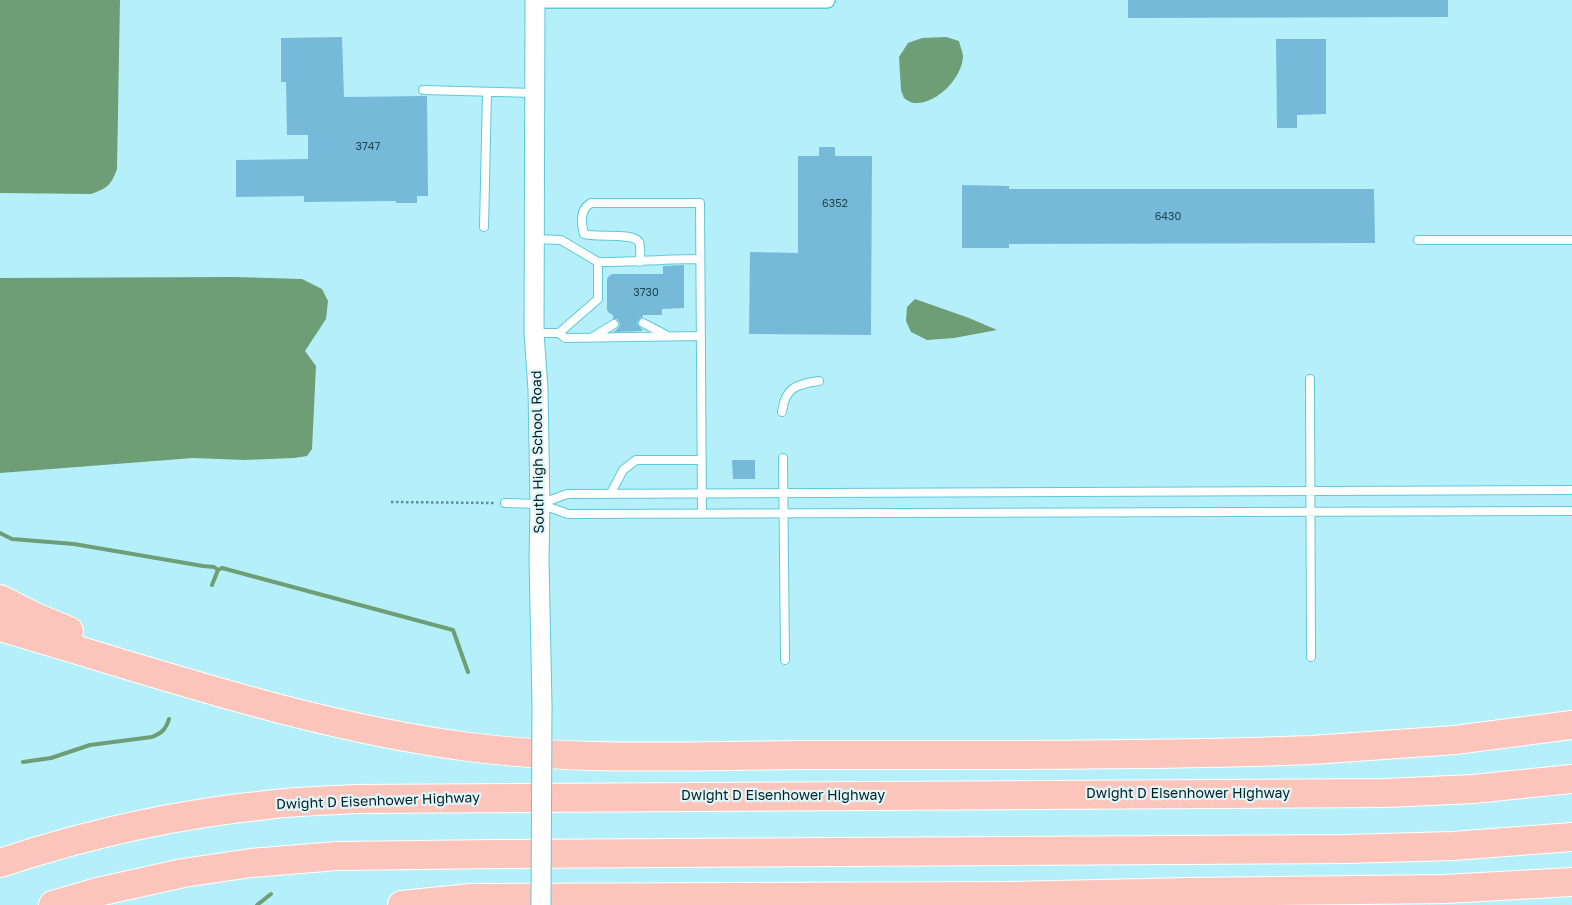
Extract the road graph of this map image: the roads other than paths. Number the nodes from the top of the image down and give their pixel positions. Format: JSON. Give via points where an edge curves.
{"nodes":[{"id":1,"x":535,"y":0,"type":"edge"},
{"id":2,"x":827,"y":0,"type":"edge"},
{"id":3,"x":423,"y":90,"type":"dead end"},
{"id":4,"x":487,"y":92,"type":"junction"},
{"id":5,"x":534,"y":93,"type":"junction"},
{"id":6,"x":484,"y":227,"type":"dead end"},
{"id":7,"x":533,"y":239,"type":"junction"},
{"id":8,"x":1418,"y":240,"type":"dead end"},
{"id":9,"x":1572,"y":240,"type":"edge"},
{"id":10,"x":700,"y":259,"type":"junction"},
{"id":11,"x":598,"y":262,"type":"junction"},
{"id":12,"x":640,"y":262,"type":"junction"},
{"id":13,"x":643,"y":323,"type":"dead end"},
{"id":14,"x":614,"y":324,"type":"dead end"},
{"id":15,"x":534,"y":333,"type":"junction"},
{"id":16,"x":559,"y":333,"type":"junction"},
{"id":17,"x":700,"y":336,"type":"junction"},
{"id":18,"x":593,"y":337,"type":"junction"},
{"id":19,"x":669,"y":337,"type":"junction"},
{"id":20,"x":1310,"y":379,"type":"dead end"},
{"id":21,"x":819,"y":381,"type":"dead end"},
{"id":22,"x":782,"y":412,"type":"dead end"},
{"id":23,"x":783,"y":458,"type":"dead end"},
{"id":24,"x":701,"y":460,"type":"junction"},
{"id":25,"x":1572,"y":490,"type":"edge"},
{"id":26,"x":1311,"y":491,"type":"junction"},
{"id":27,"x":702,"y":492,"type":"junction"},
{"id":28,"x":611,"y":493,"type":"junction"},
{"id":29,"x":784,"y":493,"type":"junction"},
{"id":30,"x":505,"y":503,"type":"road end"},
{"id":31,"x":540,"y":504,"type":"junction"},
{"id":32,"x":1572,"y":511,"type":"edge"},
{"id":33,"x":1311,"y":512,"type":"junction"},
{"id":34,"x":784,"y":513,"type":"junction"},
{"id":35,"x":702,"y":514,"type":"junction"},
{"id":36,"x":0,"y":599,"type":"edge"},
{"id":37,"x":0,"y":627,"type":"edge"},
{"id":38,"x":1311,"y":657,"type":"dead end"},
{"id":39,"x":785,"y":660,"type":"dead end"},
{"id":40,"x":1572,"y":725,"type":"edge"},
{"id":41,"x":382,"y":732,"type":"junction"},
{"id":42,"x":1572,"y":779,"type":"edge"},
{"id":43,"x":1572,"y":836,"type":"edge"},
{"id":44,"x":0,"y":863,"type":"edge"},
{"id":45,"x":1572,"y":882,"type":"edge"},
{"id":46,"x":52,"y":905,"type":"edge"},
{"id":47,"x":402,"y":905,"type":"edge"},
{"id":48,"x":541,"y":905,"type":"edge"}],
"edges":[{"from":1,"to":2,"type":"street"},
{"from":1,"to":5,"type":"street","name":"South High School Road"},
{"from":3,"to":4,"type":"lane"},
{"from":4,"to":5,"type":"lane"},
{"from":4,"to":6,"type":"lane"},
{"from":5,"to":7,"type":"street","name":"South High School Road"},
{"from":7,"to":11,"type":"lane","via":[[561,240]]},
{"from":7,"to":15,"type":"street","name":"South High School Road"},
{"from":8,"to":9,"type":"lane"},
{"from":10,"to":12,"type":"lane"},
{"from":10,"to":12,"type":"lane","via":[[700,203],[591,203],[586,206],[583,212],[584,234],[635,238],[640,246]]},
{"from":10,"to":17,"type":"lane"},
{"from":11,"to":12,"type":"lane"},
{"from":11,"to":16,"type":"lane","via":[[598,300]]},
{"from":13,"to":19,"type":"lane"},
{"from":14,"to":18,"type":"lane"},
{"from":15,"to":16,"type":"lane"},
{"from":15,"to":31,"type":"street","name":"South High School Road"},
{"from":16,"to":18,"type":"lane","via":[[565,338]]},
{"from":17,"to":19,"type":"lane"},
{"from":17,"to":24,"type":"lane"},
{"from":18,"to":19,"type":"lane"},
{"from":20,"to":26,"type":"lane"},
{"from":21,"to":22,"type":"lane","via":[[794,387],[783,401]]},
{"from":23,"to":29,"type":"lane"},
{"from":24,"to":27,"type":"lane"},
{"from":24,"to":28,"type":"lane","via":[[636,460],[623,470]]},
{"from":25,"to":26,"type":"lane"},
{"from":26,"to":29,"type":"lane"},
{"from":26,"to":33,"type":"lane"},
{"from":27,"to":28,"type":"lane"},
{"from":27,"to":29,"type":"lane"},
{"from":27,"to":35,"type":"lane"},
{"from":28,"to":31,"type":"lane","via":[[567,494]]},
{"from":29,"to":34,"type":"lane"},
{"from":30,"to":31,"type":"lane"},
{"from":31,"to":35,"type":"lane","via":[[568,514]]},
{"from":31,"to":48,"type":"street","name":"South High School Road","bridge":true},
{"from":32,"to":33,"type":"lane"},
{"from":33,"to":34,"type":"lane"},
{"from":33,"to":38,"type":"lane"},
{"from":34,"to":35,"type":"lane"},
{"from":34,"to":39,"type":"lane"},
{"from":36,"to":41,"type":"highway","via":[[56,626]]},
{"from":37,"to":41,"type":"highway","via":[[268,706]]},
{"from":40,"to":41,"type":"highway","via":[[1446,740],[1312,750],[1169,754],[566,755],[469,747]]},
{"from":42,"to":44,"type":"highway","name":"Dwight D Eisenhower Highway","via":[[1473,789],[1386,793],[354,799],[268,804],[164,820],[85,838]]},
{"from":43,"to":46,"type":"highway","via":[[1453,846],[1355,849],[337,856],[183,873]]},
{"from":45,"to":47,"type":"highway","via":[[1426,890],[1011,896],[471,898]]}]}
